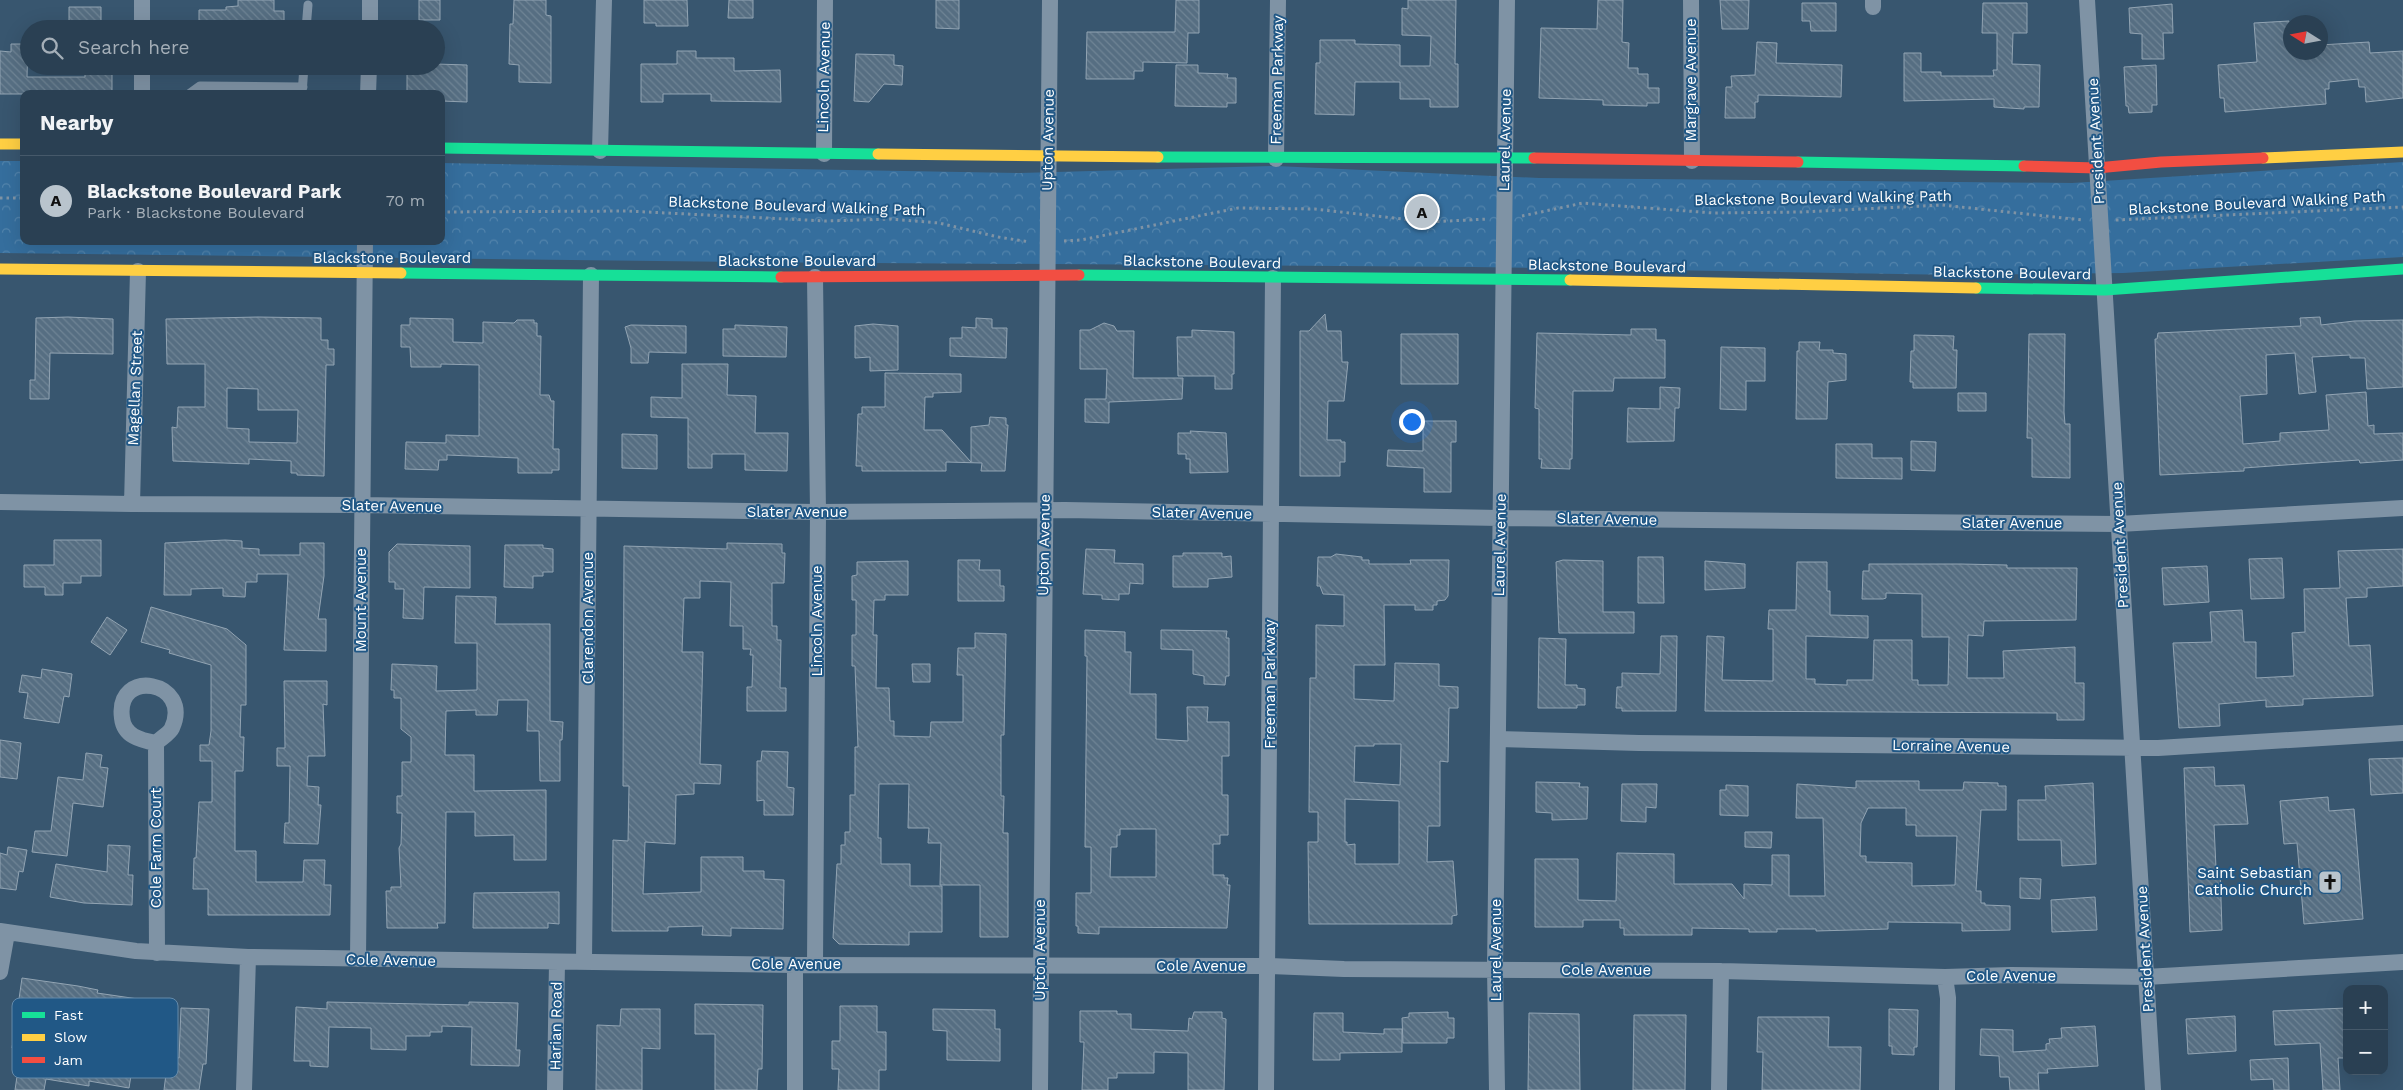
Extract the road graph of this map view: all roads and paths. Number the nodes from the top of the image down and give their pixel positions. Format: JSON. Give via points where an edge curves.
{"nodes":[{"id":1,"x":142,"y":0,"type":"edge"},
{"id":2,"x":370,"y":0,"type":"edge"},
{"id":3,"x":604,"y":0,"type":"edge"},
{"id":4,"x":825,"y":0,"type":"edge"},
{"id":5,"x":1050,"y":0,"type":"edge"},
{"id":6,"x":1278,"y":0,"type":"edge"},
{"id":7,"x":1507,"y":0,"type":"edge"},
{"id":8,"x":1691,"y":0,"type":"edge"},
{"id":9,"x":2087,"y":0,"type":"edge"},
{"id":10,"x":308,"y":5,"type":"dead end"},
{"id":11,"x":142,"y":20,"type":"edge"},
{"id":12,"x":307,"y":20,"type":"edge"},
{"id":13,"x":370,"y":20,"type":"edge"},
{"id":14,"x":142,"y":75,"type":"edge"},
{"id":15,"x":303,"y":75,"type":"edge"},
{"id":16,"x":369,"y":75,"type":"edge"},
{"id":17,"x":142,"y":90,"type":"edge"},
{"id":18,"x":194,"y":90,"type":"edge"},
{"id":19,"x":302,"y":90,"type":"edge"},
{"id":20,"x":368,"y":90,"type":"edge"},
{"id":21,"x":0,"y":144,"type":"edge"},
{"id":22,"x":20,"y":144,"type":"edge"},
{"id":23,"x":445,"y":148,"type":"edge"},
{"id":24,"x":600,"y":151,"type":"junction"},
{"id":25,"x":2403,"y":152,"type":"edge"},
{"id":26,"x":824,"y":154,"type":"junction"},
{"id":27,"x":1048,"y":156,"type":"junction"},
{"id":28,"x":1505,"y":158,"type":"junction"},
{"id":29,"x":1276,"y":160,"type":"junction"},
{"id":30,"x":1692,"y":161,"type":"junction"},
{"id":31,"x":2097,"y":168,"type":"junction"},
{"id":32,"x":0,"y":198,"type":"edge"},
{"id":33,"x":20,"y":198,"type":"edge"},
{"id":34,"x":2403,"y":208,"type":"edge"},
{"id":35,"x":445,"y":212,"type":"edge"},
{"id":36,"x":1503,"y":218,"type":"junction"},
{"id":37,"x":2101,"y":221,"type":"junction"},
{"id":38,"x":1048,"y":242,"type":"junction"},
{"id":39,"x":364,"y":245,"type":"edge"},
{"id":40,"x":0,"y":269,"type":"edge"},
{"id":41,"x":2403,"y":269,"type":"edge"},
{"id":42,"x":138,"y":271,"type":"junction"},
{"id":43,"x":365,"y":273,"type":"junction"},
{"id":44,"x":1048,"y":274,"type":"junction"},
{"id":45,"x":591,"y":275,"type":"junction"},
{"id":46,"x":816,"y":277,"type":"junction"},
{"id":47,"x":1273,"y":278,"type":"junction"},
{"id":48,"x":1502,"y":279,"type":"junction"},
{"id":49,"x":2105,"y":290,"type":"junction"},
{"id":50,"x":0,"y":502,"type":"edge"},
{"id":51,"x":132,"y":504,"type":"junction"},
{"id":52,"x":362,"y":504,"type":"junction"},
{"id":53,"x":2403,"y":508,"type":"edge"},
{"id":54,"x":588,"y":510,"type":"junction"},
{"id":55,"x":1044,"y":510,"type":"junction"},
{"id":56,"x":818,"y":512,"type":"junction"},
{"id":57,"x":1270,"y":515,"type":"junction"},
{"id":58,"x":1500,"y":518,"type":"junction"},
{"id":59,"x":2119,"y":524,"type":"junction"},
{"id":60,"x":2403,"y":733,"type":"edge"},
{"id":61,"x":1498,"y":739,"type":"junction"},
{"id":62,"x":156,"y":743,"type":"dead end"},
{"id":63,"x":2132,"y":747,"type":"junction"},
{"id":64,"x":4,"y":932,"type":"edge"},
{"id":65,"x":157,"y":953,"type":"junction"},
{"id":66,"x":248,"y":957,"type":"junction"},
{"id":67,"x":358,"y":959,"type":"junction"},
{"id":68,"x":584,"y":961,"type":"junction"},
{"id":69,"x":557,"y":962,"type":"junction"},
{"id":70,"x":2403,"y":962,"type":"edge"},
{"id":71,"x":814,"y":964,"type":"junction"},
{"id":72,"x":795,"y":965,"type":"junction"},
{"id":73,"x":1039,"y":965,"type":"junction"},
{"id":74,"x":1267,"y":966,"type":"junction"},
{"id":75,"x":1496,"y":969,"type":"junction"},
{"id":76,"x":1721,"y":971,"type":"junction"},
{"id":77,"x":0,"y":972,"type":"edge"},
{"id":78,"x":1945,"y":977,"type":"junction"},
{"id":79,"x":2146,"y":977,"type":"junction"},
{"id":80,"x":244,"y":1090,"type":"edge"},
{"id":81,"x":555,"y":1090,"type":"edge"},
{"id":82,"x":795,"y":1090,"type":"edge"},
{"id":83,"x":1040,"y":1090,"type":"edge"},
{"id":84,"x":1266,"y":1090,"type":"edge"},
{"id":85,"x":1497,"y":1090,"type":"edge"},
{"id":86,"x":1719,"y":1090,"type":"edge"},
{"id":87,"x":1947,"y":1090,"type":"edge"},
{"id":88,"x":2153,"y":1090,"type":"edge"}],
"edges":[{"from":1,"to":11,"type":"street"},
{"from":2,"to":13,"type":"street"},
{"from":3,"to":24,"type":"street"},
{"from":4,"to":26,"type":"street","name":"Lincoln Avenue"},
{"from":5,"to":27,"type":"street","name":"Upton Avenue"},
{"from":6,"to":29,"type":"street","name":"Freeman Parkway"},
{"from":7,"to":28,"type":"street","name":"Laurel Avenue"},
{"from":8,"to":30,"type":"street","name":"Margrave Avenue"},
{"from":9,"to":31,"type":"street","name":"President Avenue"},
{"from":10,"to":12,"type":"lane"},
{"from":14,"to":17,"type":"street"},
{"from":15,"to":19,"type":"lane"},
{"from":16,"to":20,"type":"street"},
{"from":18,"to":19,"type":"lane","via":[[200,86]]},
{"from":21,"to":22,"type":"main road"},
{"from":23,"to":24,"type":"main road"},
{"from":24,"to":26,"type":"main road"},
{"from":25,"to":31,"type":"main road","via":[[2161,162]]},
{"from":26,"to":27,"type":"main road"},
{"from":27,"to":29,"type":"main road"},
{"from":27,"to":38,"type":"street","name":"Upton Avenue"},
{"from":28,"to":29,"type":"main road"},
{"from":28,"to":30,"type":"main road"},
{"from":28,"to":36,"type":"street","name":"Laurel Avenue"},
{"from":30,"to":31,"type":"main road"},
{"from":31,"to":37,"type":"street","name":"President Avenue"},
{"from":32,"to":33,"type":"path"},
{"from":34,"to":37,"type":"path","name":"Blackstone Boulevard Walking Path"},
{"from":35,"to":38,"type":"path","name":"Blackstone Boulevard Walking Path","via":[[627,211],[826,220],[891,219],[939,223],[998,237]]},
{"from":36,"to":37,"type":"path","name":"Blackstone Boulevard Walking Path","via":[[1583,203],[1713,214],[1942,206]]},
{"from":36,"to":38,"type":"path","name":"Blackstone Boulevard Walking Path","via":[[1428,222],[1315,209],[1238,208],[1081,240]]},
{"from":36,"to":48,"type":"street","name":"Laurel Avenue"},
{"from":37,"to":49,"type":"street","name":"President Avenue"},
{"from":38,"to":44,"type":"street","name":"Upton Avenue"},
{"from":39,"to":43,"type":"street","name":"Mount Avenue"},
{"from":40,"to":42,"type":"main road","name":"Blackstone Boulevard"},
{"from":41,"to":49,"type":"main road","name":"Blackstone Boulevard"},
{"from":42,"to":43,"type":"main road","name":"Blackstone Boulevard"},
{"from":42,"to":51,"type":"street","name":"Magellan Street"},
{"from":43,"to":45,"type":"main road","name":"Blackstone Boulevard"},
{"from":43,"to":52,"type":"street","name":"Mount Avenue"},
{"from":44,"to":46,"type":"main road","name":"Blackstone Boulevard"},
{"from":44,"to":47,"type":"main road","name":"Blackstone Boulevard"},
{"from":44,"to":55,"type":"street","name":"Upton Avenue"},
{"from":45,"to":46,"type":"main road","name":"Blackstone Boulevard"},
{"from":45,"to":54,"type":"street","name":"Clarendon Avenue"},
{"from":46,"to":56,"type":"street","name":"Lincoln Avenue"},
{"from":47,"to":48,"type":"main road","name":"Blackstone Boulevard"},
{"from":47,"to":57,"type":"street","name":"Freeman Parkway"},
{"from":48,"to":49,"type":"main road","name":"Blackstone Boulevard"},
{"from":48,"to":58,"type":"street","name":"Laurel Avenue"},
{"from":49,"to":59,"type":"street","name":"President Avenue"},
{"from":50,"to":51,"type":"street","name":"Slater Avenue"},
{"from":51,"to":52,"type":"street","name":"Slater Avenue"},
{"from":52,"to":54,"type":"street","name":"Slater Avenue"},
{"from":52,"to":67,"type":"street","name":"Mount Avenue"},
{"from":53,"to":59,"type":"street","name":"Slater Avenue"},
{"from":54,"to":56,"type":"street","name":"Slater Avenue"},
{"from":54,"to":68,"type":"street","name":"Clarendon Avenue"},
{"from":55,"to":56,"type":"street","name":"Slater Avenue"},
{"from":55,"to":57,"type":"street","name":"Slater Avenue"},
{"from":55,"to":73,"type":"street","name":"Upton Avenue"},
{"from":56,"to":71,"type":"street","name":"Lincoln Avenue"},
{"from":57,"to":58,"type":"street","name":"Slater Avenue"},
{"from":57,"to":74,"type":"street","name":"Freeman Parkway"},
{"from":58,"to":59,"type":"street","name":"Slater Avenue"},
{"from":58,"to":61,"type":"street","name":"Laurel Avenue"},
{"from":59,"to":63,"type":"street","name":"President Avenue"},
{"from":60,"to":63,"type":"street","name":"Lorraine Avenue","via":[[2167,748]]},
{"from":61,"to":63,"type":"street","name":"Lorraine Avenue"},
{"from":61,"to":75,"type":"street","name":"Laurel Avenue"},
{"from":62,"to":65,"type":"street","name":"Cole Farm Court"},
{"from":63,"to":79,"type":"street","name":"President Avenue"},
{"from":64,"to":65,"type":"street","name":"Cole Avenue"},
{"from":64,"to":77,"type":"street"},
{"from":65,"to":66,"type":"street","name":"Cole Avenue"},
{"from":66,"to":67,"type":"street","name":"Cole Avenue"},
{"from":66,"to":80,"type":"street"},
{"from":67,"to":69,"type":"street","name":"Cole Avenue"},
{"from":68,"to":69,"type":"street","name":"Cole Avenue"},
{"from":68,"to":72,"type":"street","name":"Cole Avenue"},
{"from":69,"to":81,"type":"street","name":"Harian Road"},
{"from":70,"to":79,"type":"street","name":"Cole Avenue"},
{"from":71,"to":72,"type":"street","name":"Cole Avenue"},
{"from":71,"to":73,"type":"street","name":"Cole Avenue"},
{"from":72,"to":82,"type":"street"},
{"from":73,"to":74,"type":"street","name":"Cole Avenue"},
{"from":73,"to":83,"type":"street","name":"Upton Avenue"},
{"from":74,"to":75,"type":"street","name":"Cole Avenue"},
{"from":74,"to":84,"type":"street","name":"Freeman Parkway"},
{"from":75,"to":76,"type":"street","name":"Cole Avenue"},
{"from":75,"to":85,"type":"street","name":"Laurel Avenue"},
{"from":76,"to":78,"type":"street","name":"Cole Avenue"},
{"from":76,"to":86,"type":"street"},
{"from":78,"to":79,"type":"street","name":"Cole Avenue"},
{"from":78,"to":87,"type":"street","via":[[1948,998]]},
{"from":79,"to":88,"type":"street","name":"President Avenue"}]}
